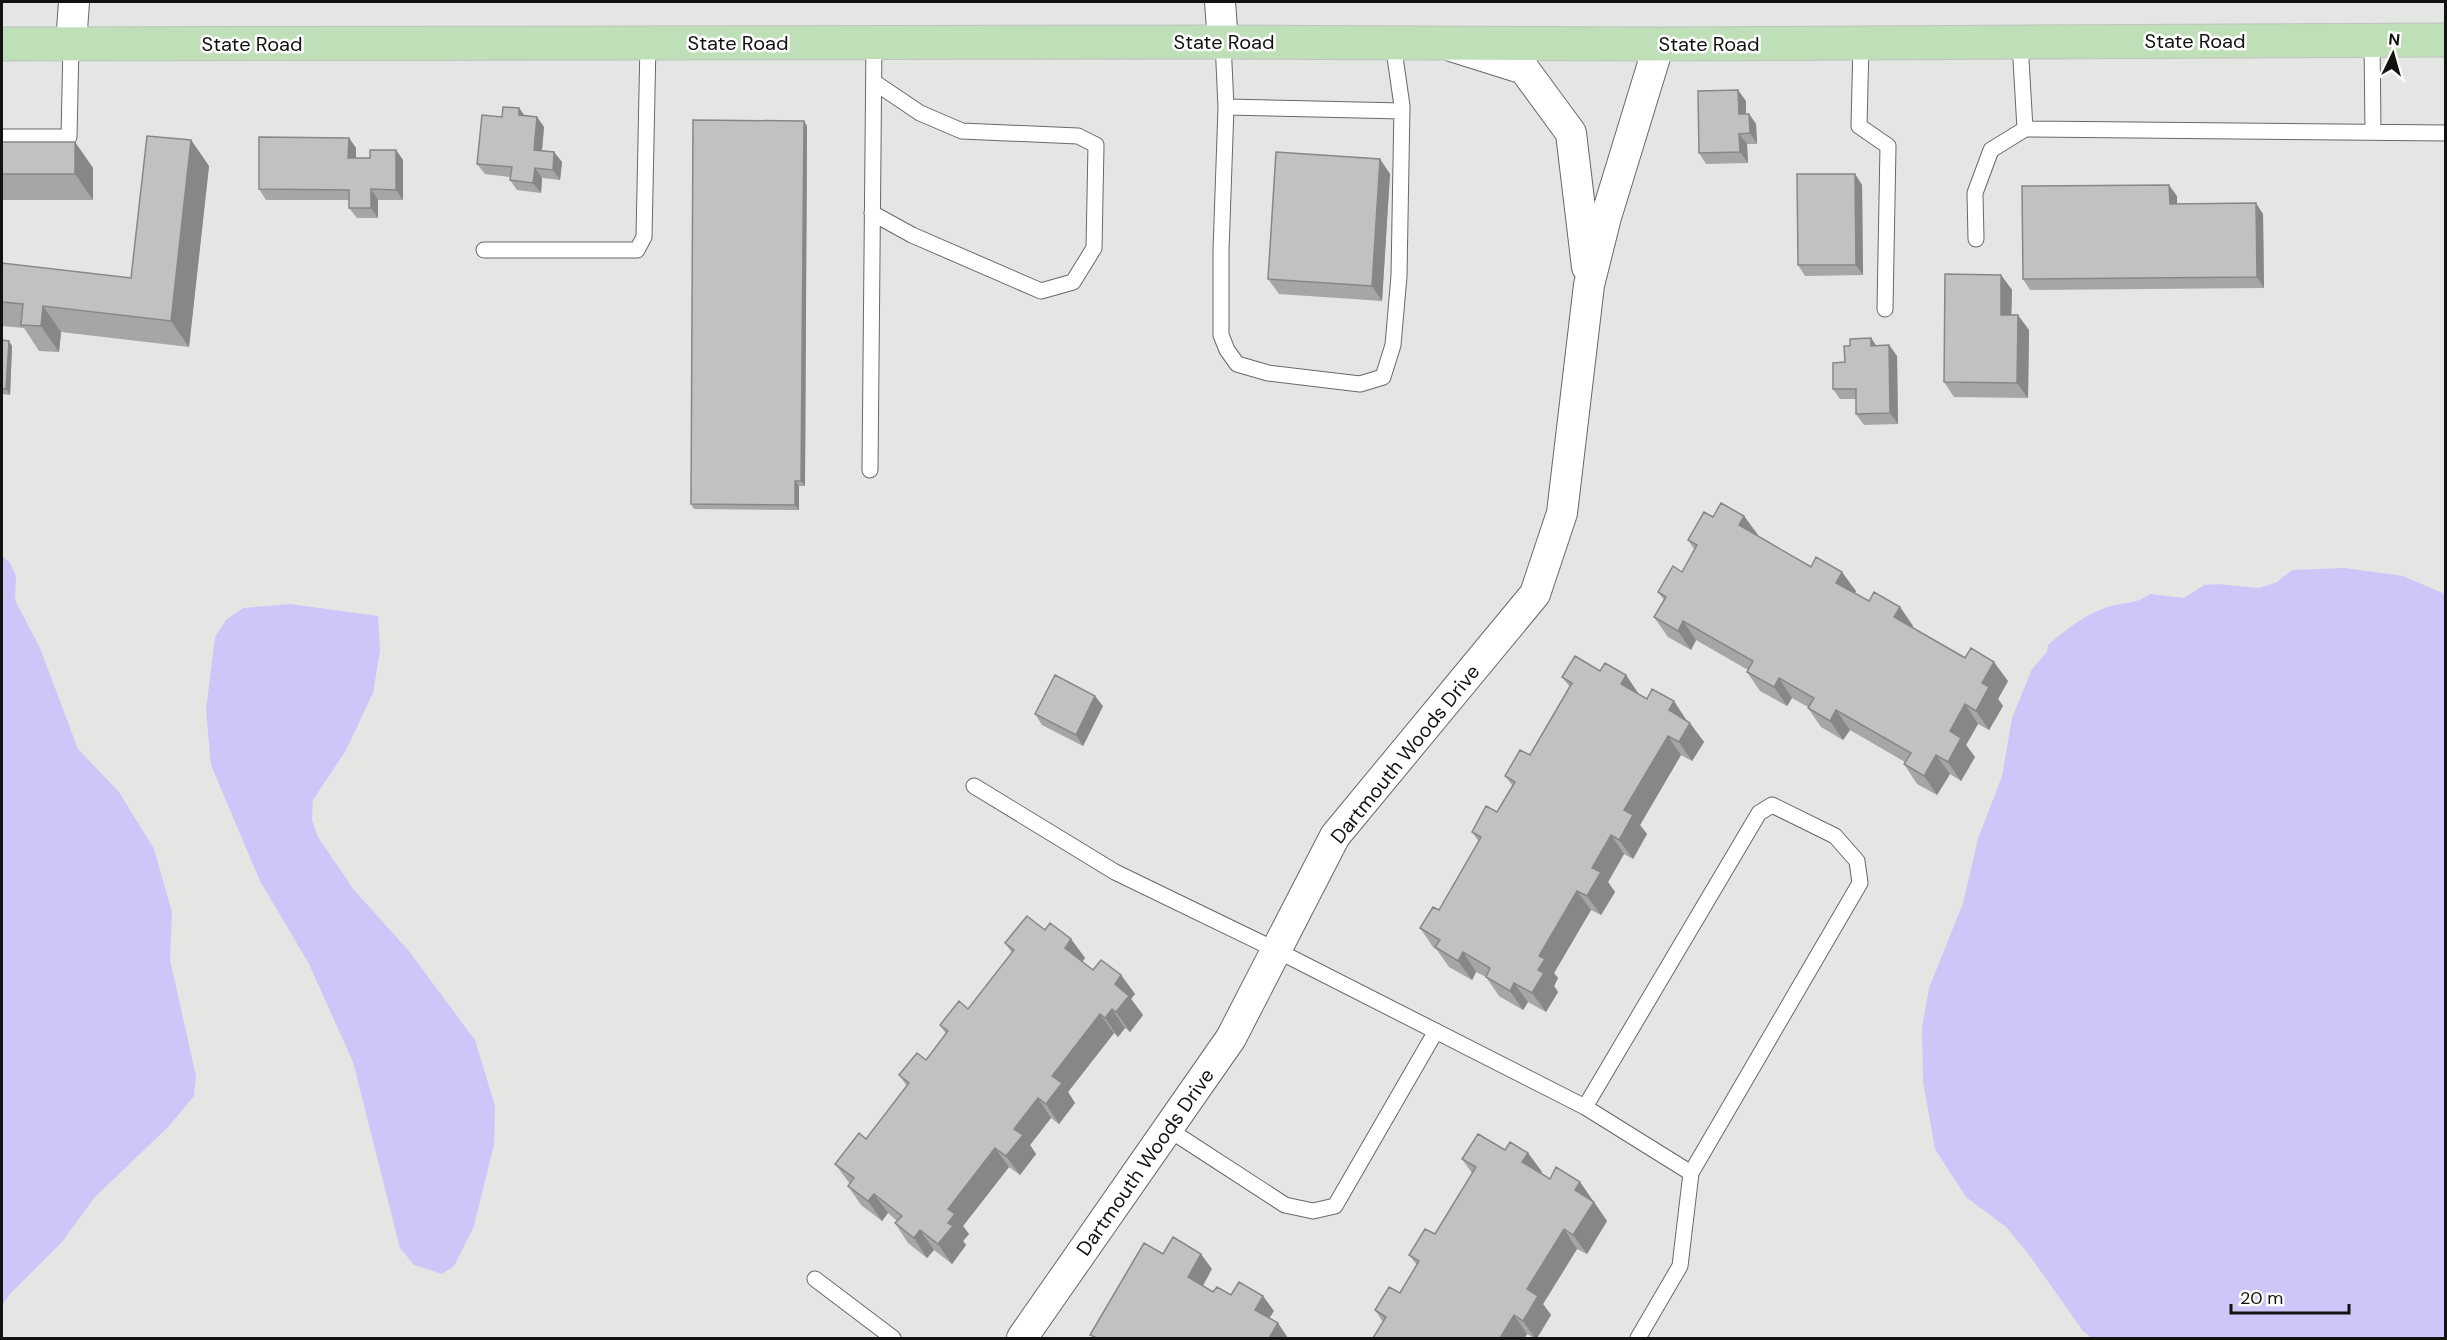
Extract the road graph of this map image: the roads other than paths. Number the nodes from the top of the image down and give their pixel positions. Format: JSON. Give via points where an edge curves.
{"nodes":[{"id":1,"x":74,"y":2,"type":"edge"},
{"id":2,"x":1220,"y":2,"type":"edge"},
{"id":3,"x":2372,"y":40,"type":"junction"},
{"id":4,"x":2445,"y":40,"type":"edge"},
{"id":5,"x":1224,"y":42,"type":"junction"},
{"id":6,"x":2020,"y":42,"type":"junction"},
{"id":7,"x":648,"y":43,"type":"junction"},
{"id":8,"x":874,"y":43,"type":"junction"},
{"id":9,"x":2,"y":44,"type":"edge"},
{"id":10,"x":71,"y":44,"type":"junction"},
{"id":11,"x":1393,"y":44,"type":"junction"},
{"id":12,"x":1444,"y":44,"type":"junction"},
{"id":13,"x":1659,"y":44,"type":"junction"},
{"id":14,"x":1861,"y":44,"type":"junction"},
{"id":15,"x":874,"y":82,"type":"junction"},
{"id":16,"x":1226,"y":107,"type":"junction"},
{"id":17,"x":1402,"y":111,"type":"junction"},
{"id":18,"x":2025,"y":129,"type":"junction"},
{"id":19,"x":2373,"y":132,"type":"junction"},
{"id":20,"x":2445,"y":133,"type":"edge"},
{"id":21,"x":2,"y":137,"type":"edge"},
{"id":22,"x":872,"y":213,"type":"junction"},
{"id":23,"x":1976,"y":239,"type":"dead end"},
{"id":24,"x":484,"y":250,"type":"dead end"},
{"id":25,"x":1589,"y":285,"type":"junction"},
{"id":26,"x":1886,"y":309,"type":"dead end"},
{"id":27,"x":870,"y":470,"type":"dead end"},
{"id":28,"x":974,"y":786,"type":"dead end"},
{"id":29,"x":1276,"y":950,"type":"junction"},
{"id":30,"x":1436,"y":1031,"type":"junction"},
{"id":31,"x":1585,"y":1107,"type":"junction"},
{"id":32,"x":1168,"y":1129,"type":"junction"},
{"id":33,"x":1691,"y":1173,"type":"junction"},
{"id":34,"x":815,"y":1279,"type":"dead end"},
{"id":35,"x":893,"y":1338,"type":"edge"},
{"id":36,"x":1022,"y":1338,"type":"edge"},
{"id":37,"x":1638,"y":1338,"type":"edge"}],
"edges":[{"from":1,"to":10,"type":"street"},
{"from":2,"to":5,"type":"street"},
{"from":3,"to":4,"type":"main road","name":"State Road"},
{"from":3,"to":6,"type":"main road","name":"State Road"},
{"from":3,"to":19,"type":"lane"},
{"from":5,"to":8,"type":"main road","name":"State Road"},
{"from":5,"to":11,"type":"main road","name":"State Road"},
{"from":5,"to":16,"type":"lane"},
{"from":6,"to":14,"type":"main road","name":"State Road"},
{"from":6,"to":18,"type":"lane"},
{"from":7,"to":8,"type":"main road","name":"State Road"},
{"from":7,"to":10,"type":"main road","name":"State Road"},
{"from":7,"to":24,"type":"lane","via":[[644,237],[637,250]]},
{"from":8,"to":15,"type":"lane"},
{"from":9,"to":10,"type":"main road","name":"State Road"},
{"from":10,"to":21,"type":"lane","via":[[69,137]]},
{"from":11,"to":12,"type":"main road","name":"State Road"},
{"from":11,"to":17,"type":"lane"},
{"from":12,"to":13,"type":"main road","name":"State Road"},
{"from":12,"to":25,"type":"street","name":"Dartmouth Woods Drive","via":[[1524,69],[1571,133]]},
{"from":13,"to":14,"type":"main road","name":"State Road"},
{"from":13,"to":25,"type":"street","name":"Dartmouth Woods Drive"},
{"from":14,"to":26,"type":"lane","via":[[1860,126],[1888,146]]},
{"from":15,"to":22,"type":"lane"},
{"from":15,"to":22,"type":"lane","via":[[920,113],[962,131],[1078,136],[1096,145],[1094,248],[1074,282],[1041,291],[912,235]]},
{"from":16,"to":17,"type":"lane"},
{"from":16,"to":17,"type":"lane","via":[[1221,335],[1227,350],[1237,364],[1268,373],[1360,384],[1383,376],[1393,345],[1399,276]]},
{"from":18,"to":19,"type":"lane"},
{"from":18,"to":23,"type":"lane","via":[[1991,150],[1975,193]]},
{"from":19,"to":20,"type":"lane"},
{"from":22,"to":27,"type":"lane"},
{"from":25,"to":29,"type":"street","name":"Dartmouth Woods Drive","via":[[1562,513],[1535,594],[1335,836]]},
{"from":28,"to":29,"type":"lane","via":[[1115,872]]},
{"from":29,"to":30,"type":"lane"},
{"from":29,"to":32,"type":"street","name":"Dartmouth Woods Drive","via":[[1231,1038]]},
{"from":30,"to":31,"type":"lane"},
{"from":30,"to":32,"type":"lane","via":[[1335,1206],[1313,1211],[1285,1204]]},
{"from":31,"to":33,"type":"lane"},
{"from":31,"to":33,"type":"lane","via":[[1759,813],[1773,805],[1835,836],[1857,861],[1860,883]]},
{"from":32,"to":36,"type":"street","name":"Dartmouth Woods Drive"},
{"from":33,"to":37,"type":"lane","via":[[1680,1266]]},
{"from":34,"to":35,"type":"lane"}]}
